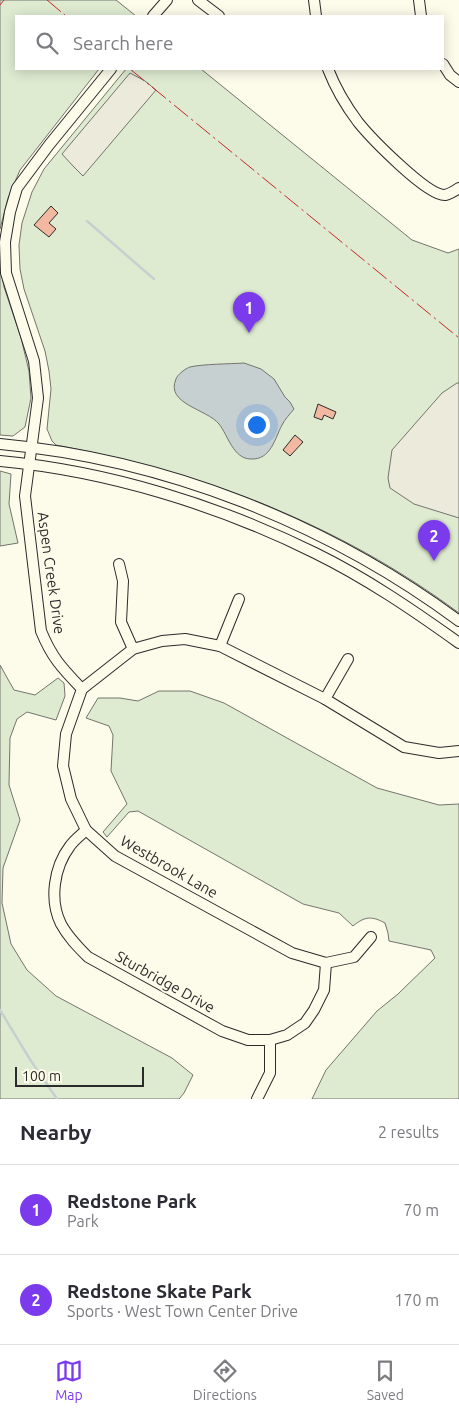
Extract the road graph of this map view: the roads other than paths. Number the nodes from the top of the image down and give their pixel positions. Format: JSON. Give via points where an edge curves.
{"nodes":[{"id":1,"x":166,"y":0,"type":"edge"},
{"id":2,"x":198,"y":0,"type":"edge"},
{"id":3,"x":314,"y":0,"type":"edge"},
{"id":4,"x":420,"y":0,"type":"edge"},
{"id":5,"x":154,"y":15,"type":"edge"},
{"id":6,"x":219,"y":15,"type":"edge"},
{"id":7,"x":316,"y":15,"type":"edge"},
{"id":8,"x":421,"y":15,"type":"edge"},
{"id":9,"x":444,"y":66,"type":"edge"},
{"id":10,"x":109,"y":70,"type":"edge"},
{"id":11,"x":328,"y":70,"type":"edge"},
{"id":12,"x":459,"y":82,"type":"edge"},
{"id":13,"x":459,"y":188,"type":"edge"},
{"id":14,"x":0,"y":444,"type":"edge"},
{"id":15,"x":32,"y":448,"type":"junction"},
{"id":16,"x":0,"y":461,"type":"edge"},
{"id":17,"x":30,"y":465,"type":"junction"},
{"id":18,"x":119,"y":564,"type":"dead end"},
{"id":19,"x":239,"y":599,"type":"dead end"},
{"id":20,"x":459,"y":622,"type":"edge"},
{"id":21,"x":459,"y":643,"type":"edge"},
{"id":22,"x":220,"y":646,"type":"junction"},
{"id":23,"x":133,"y":649,"type":"junction"},
{"id":24,"x":348,"y":659,"type":"dead end"},
{"id":25,"x":82,"y":689,"type":"junction"},
{"id":26,"x":325,"y":699,"type":"junction"},
{"id":27,"x":459,"y":751,"type":"edge"},
{"id":28,"x":86,"y":830,"type":"junction"},
{"id":29,"x":371,"y":937,"type":"dead end"},
{"id":30,"x":326,"y":963,"type":"junction"},
{"id":31,"x":270,"y":1040,"type":"junction"},
{"id":32,"x":257,"y":1099,"type":"edge"}],
"edges":[{"from":1,"to":5,"type":"street"},
{"from":2,"to":6,"type":"street"},
{"from":3,"to":7,"type":"street"},
{"from":4,"to":8,"type":"street"},
{"from":9,"to":12,"type":"street"},
{"from":10,"to":15,"type":"street","name":"Aspen Creek Drive","via":[[17,188],[10,212],[6,273],[34,361],[38,398]]},
{"from":11,"to":13,"type":"street","via":[[359,122],[393,159],[433,192],[446,195]]},
{"from":14,"to":15,"type":"street"},
{"from":15,"to":17,"type":"street","name":"Aspen Creek Drive"},
{"from":15,"to":20,"type":"street","via":[[109,461],[186,482],[272,514],[387,573]]},
{"from":16,"to":17,"type":"street"},
{"from":17,"to":21,"type":"street","via":[[110,479],[206,507],[254,525],[315,553],[378,588]]},
{"from":17,"to":25,"type":"street","name":"Aspen Creek Drive","via":[[25,496],[41,631],[49,650]]},
{"from":18,"to":23,"type":"street","via":[[123,581],[121,622]]},
{"from":19,"to":22,"type":"street"},
{"from":22,"to":23,"type":"street","via":[[185,639]]},
{"from":22,"to":26,"type":"street"},
{"from":23,"to":25,"type":"street"},
{"from":24,"to":26,"type":"street"},
{"from":25,"to":28,"type":"street","name":"Westbrook Lane","via":[[66,734],[63,766],[71,799]]},
{"from":26,"to":27,"type":"street","via":[[404,747],[439,753]]},
{"from":28,"to":30,"type":"street","name":"Westbrook Lane","via":[[115,856],[292,953]]},
{"from":28,"to":31,"type":"street","name":"Sturbridge Drive","via":[[69,847],[56,872],[54,900],[60,922],[72,940],[88,957],[222,1031],[248,1040]]},
{"from":29,"to":30,"type":"street","name":"Westbrook Lane","via":[[354,957]]},
{"from":30,"to":31,"type":"street","name":"Sturbridge Drive","via":[[324,990],[305,1023],[287,1035]]},
{"from":31,"to":32,"type":"street","via":[[270,1073]]}]}
